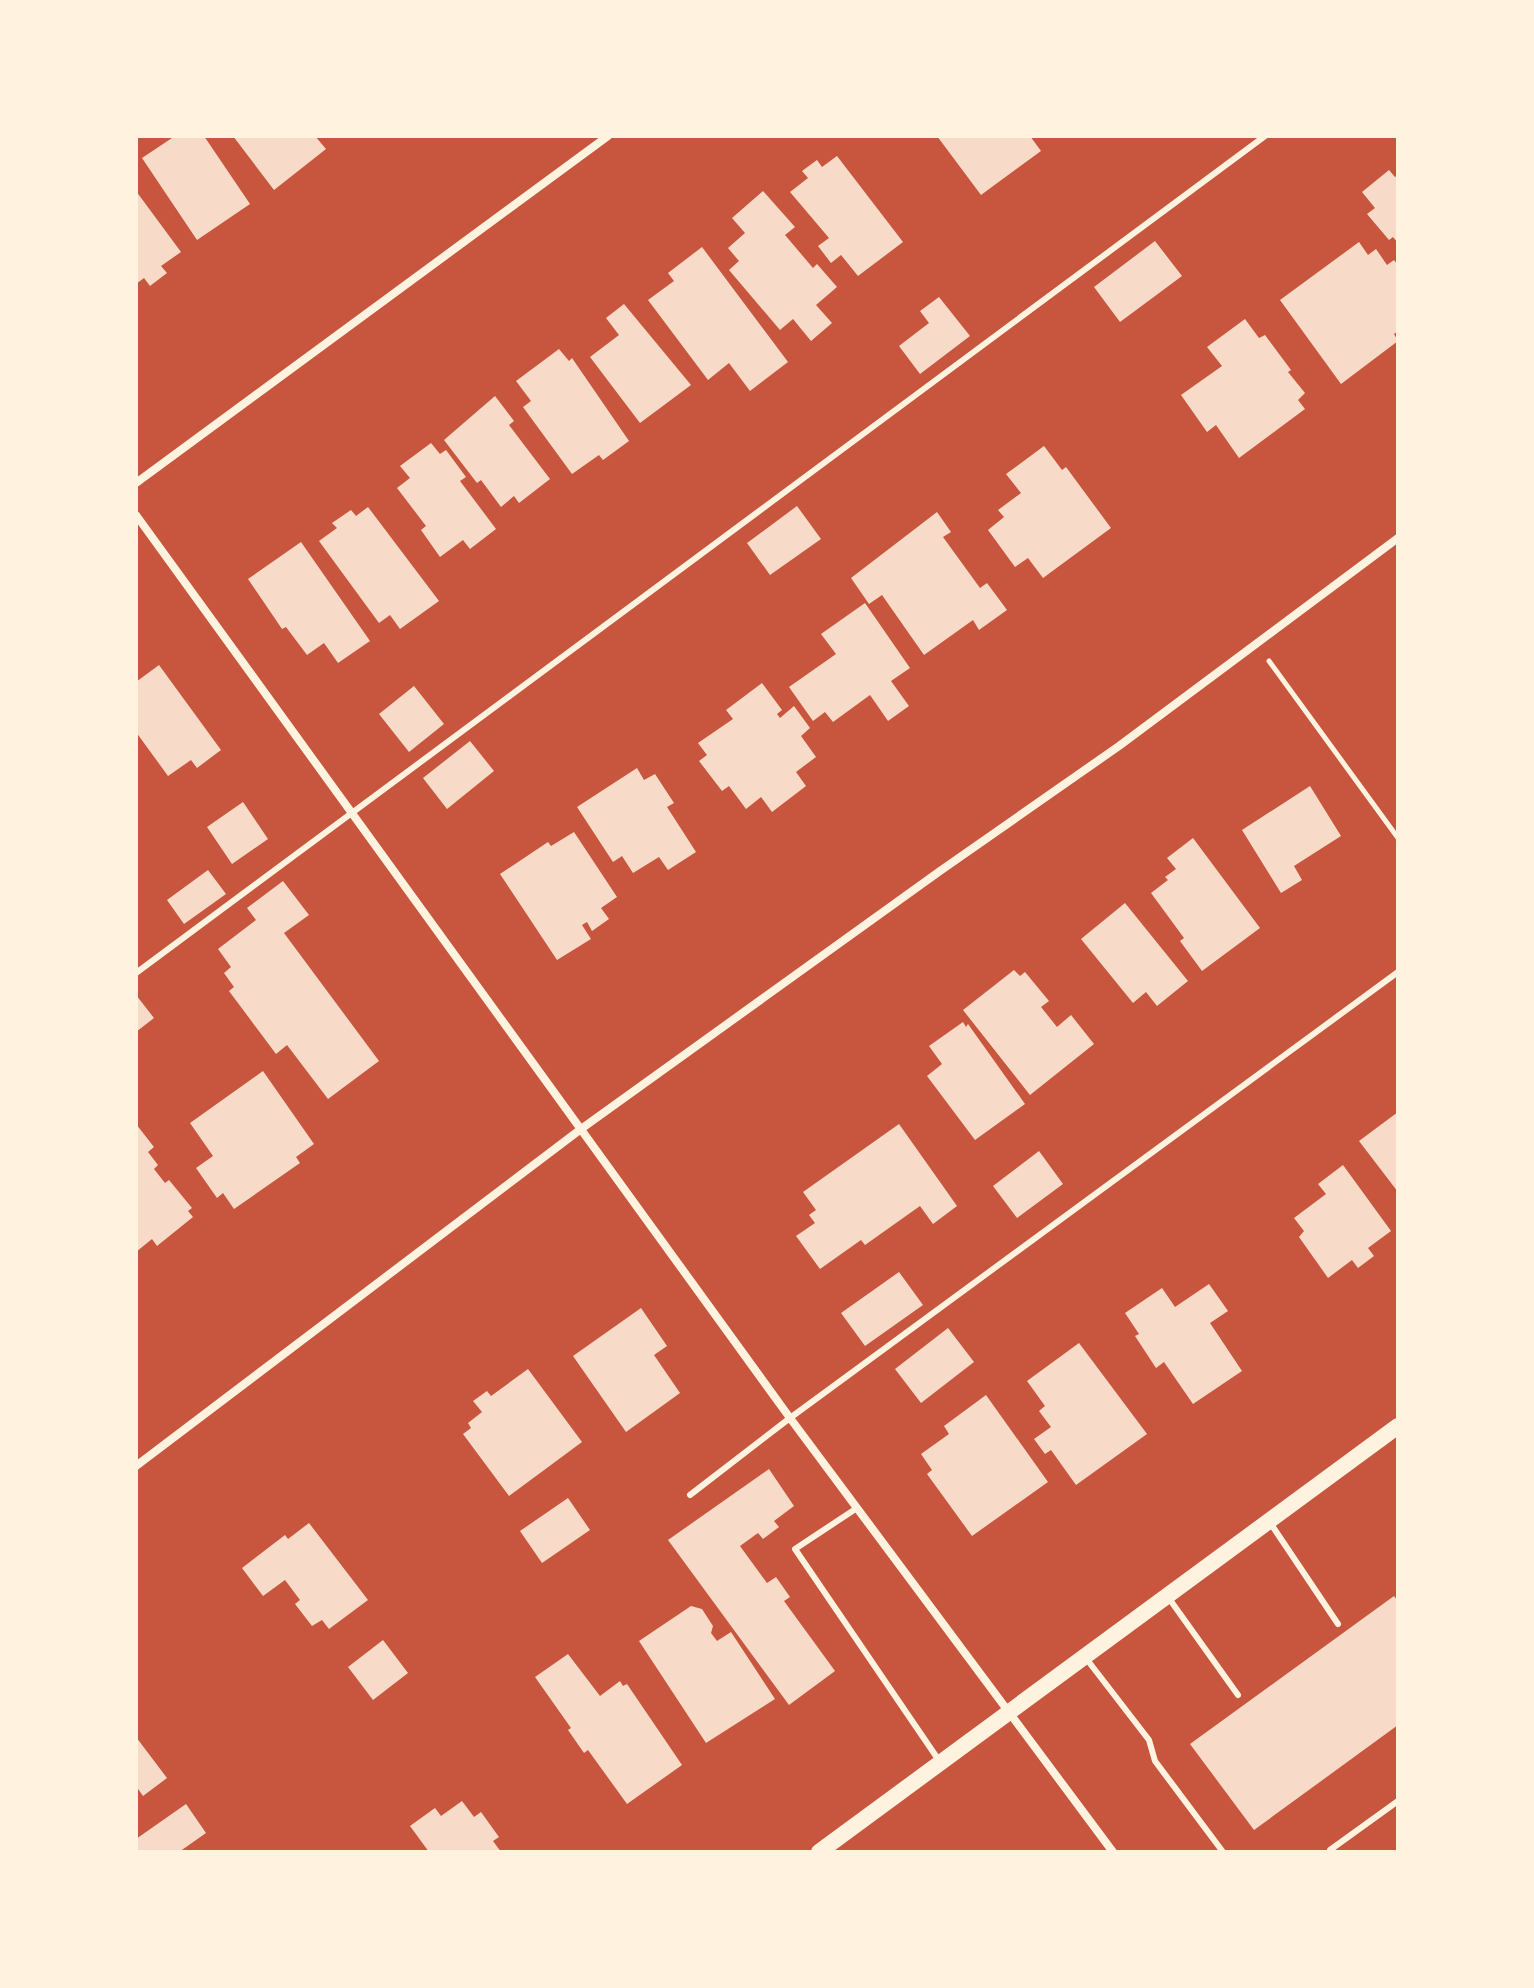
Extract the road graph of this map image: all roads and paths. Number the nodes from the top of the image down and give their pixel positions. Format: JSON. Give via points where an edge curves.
{"nodes":[{"id":1,"x":608,"y":136,"type":"edge"},
{"id":2,"x":1265,"y":136,"type":"edge"},
{"id":3,"x":136,"y":483,"type":"edge"},
{"id":4,"x":136,"y":515,"type":"edge"},
{"id":5,"x":1398,"y":538,"type":"edge"},
{"id":6,"x":1256,"y":643,"type":"junction"},
{"id":7,"x":353,"y":814,"type":"junction"},
{"id":8,"x":1398,"y":838,"type":"edge"},
{"id":9,"x":1398,"y":972,"type":"edge"},
{"id":10,"x":136,"y":973,"type":"edge"},
{"id":11,"x":581,"y":1129,"type":"junction"},
{"id":12,"x":790,"y":1418,"type":"junction"},
{"id":13,"x":1398,"y":1426,"type":"edge"},
{"id":14,"x":136,"y":1466,"type":"edge"},
{"id":15,"x":690,"y":1495,"type":"dead end"},
{"id":16,"x":857,"y":1508,"type":"junction"},
{"id":17,"x":1269,"y":1521,"type":"junction"},
{"id":18,"x":1167,"y":1596,"type":"junction"},
{"id":19,"x":1338,"y":1624,"type":"dead end"},
{"id":20,"x":1085,"y":1657,"type":"junction"},
{"id":21,"x":1238,"y":1695,"type":"dead end"},
{"id":22,"x":1009,"y":1713,"type":"junction"},
{"id":23,"x":940,"y":1762,"type":"junction"},
{"id":24,"x":1398,"y":1801,"type":"edge"},
{"id":25,"x":821,"y":1851,"type":"edge"},
{"id":26,"x":1113,"y":1852,"type":"edge"},
{"id":27,"x":1223,"y":1852,"type":"edge"},
{"id":28,"x":1331,"y":1852,"type":"edge"}],
"edges":[{"from":1,"to":3,"type":"street"},
{"from":2,"to":7,"type":"lane"},
{"from":4,"to":7,"type":"street"},
{"from":5,"to":6,"type":"street"},
{"from":6,"to":8,"type":"path"},
{"from":6,"to":11,"type":"street"},
{"from":7,"to":10,"type":"lane"},
{"from":7,"to":11,"type":"street"},
{"from":9,"to":12,"type":"lane"},
{"from":11,"to":12,"type":"street"},
{"from":11,"to":14,"type":"street"},
{"from":12,"to":15,"type":"lane"},
{"from":12,"to":16,"type":"street"},
{"from":13,"to":17,"type":"main road"},
{"from":16,"to":22,"type":"street"},
{"from":16,"to":23,"type":"lane","via":[[795,1549]]},
{"from":17,"to":18,"type":"main road"},
{"from":17,"to":19,"type":"lane"},
{"from":18,"to":20,"type":"main road"},
{"from":18,"to":21,"type":"lane"},
{"from":20,"to":22,"type":"main road"},
{"from":20,"to":27,"type":"lane","via":[[1149,1740],[1155,1761]]},
{"from":22,"to":23,"type":"main road"},
{"from":22,"to":26,"type":"street"},
{"from":23,"to":25,"type":"main road"},
{"from":24,"to":28,"type":"lane"}]}
